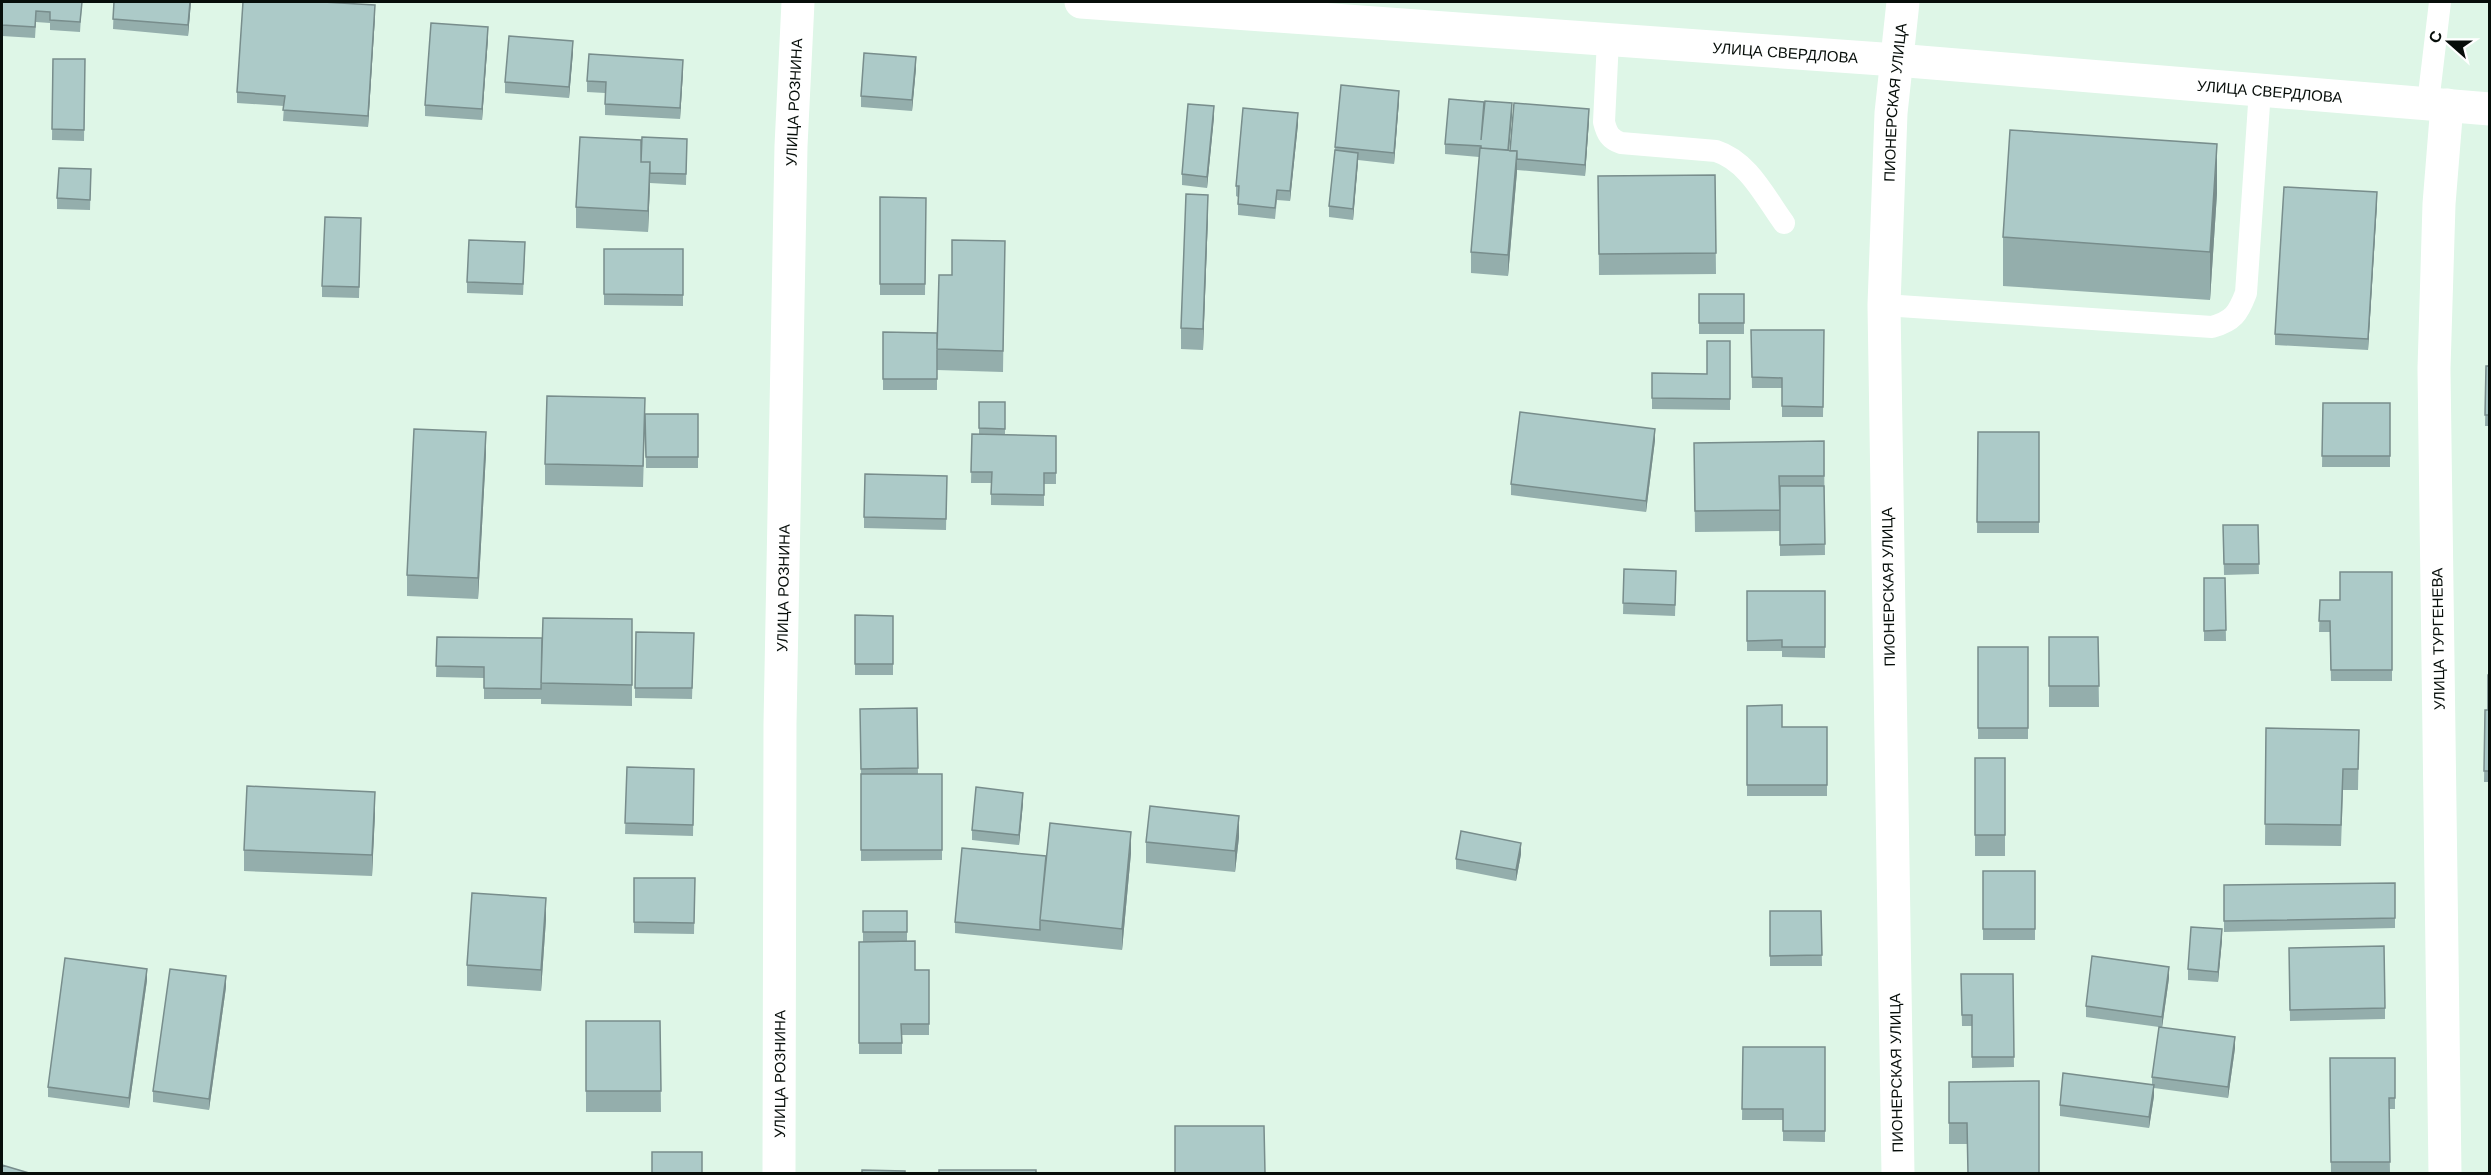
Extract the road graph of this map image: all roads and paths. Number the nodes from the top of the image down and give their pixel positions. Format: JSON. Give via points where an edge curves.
{"nodes":[{"id":1,"x":798,"y":2,"type":"edge"},
{"id":2,"x":1081,"y":2,"type":"edge"},
{"id":3,"x":1903,"y":2,"type":"edge"},
{"id":4,"x":2440,"y":2,"type":"edge"},
{"id":5,"x":1298,"y":9,"type":"edge"},
{"id":6,"x":1608,"y":40,"type":"junction"},
{"id":7,"x":1896,"y":60,"type":"junction"},
{"id":8,"x":2260,"y":90,"type":"junction"},
{"id":9,"x":2437,"y":104,"type":"junction"},
{"id":10,"x":2490,"y":109,"type":"edge"},
{"id":11,"x":1784,"y":223,"type":"dead end"},
{"id":12,"x":1884,"y":306,"type":"junction"},
{"id":13,"x":779,"y":1173,"type":"edge"},
{"id":14,"x":1898,"y":1173,"type":"edge"},
{"id":15,"x":2445,"y":1173,"type":"edge"}],
"edges":[{"from":1,"to":13,"type":"street","name":"УЛИЦА РОЗНИНА","via":[[791,146],[780,724]]},
{"from":2,"to":5,"type":"street","name":"УЛИЦА СВЕРДЛОВА"},
{"from":3,"to":7,"type":"street","name":"ПИОНЕРСКАЯ УЛИЦА"},
{"from":4,"to":9,"type":"lane"},
{"from":5,"to":6,"type":"street","name":"УЛИЦА СВЕРДЛОВА"},
{"from":6,"to":7,"type":"street","name":"УЛИЦА СВЕРДЛОВА"},
{"from":6,"to":11,"type":"lane","via":[[1604,122],[1612,140],[1729,155],[1742,165]]},
{"from":7,"to":8,"type":"street","name":"УЛИЦА СВЕРДЛОВА"},
{"from":7,"to":12,"type":"street","name":"ПИОНЕРСКАЯ УЛИЦА"},
{"from":8,"to":9,"type":"street","name":"УЛИЦА СВЕРДЛОВА"},
{"from":8,"to":12,"type":"lane","via":[[2246,293],[2240,310],[2227,322],[2212,327]]},
{"from":9,"to":10,"type":"street","name":"УЛИЦА СВЕРДЛОВА"},
{"from":9,"to":15,"type":"street","name":"УЛИЦА ТУРГЕНЕВА","via":[[2439,204],[2434,369]]},
{"from":12,"to":14,"type":"street","name":"ПИОНЕРСКАЯ УЛИЦА"}]}
